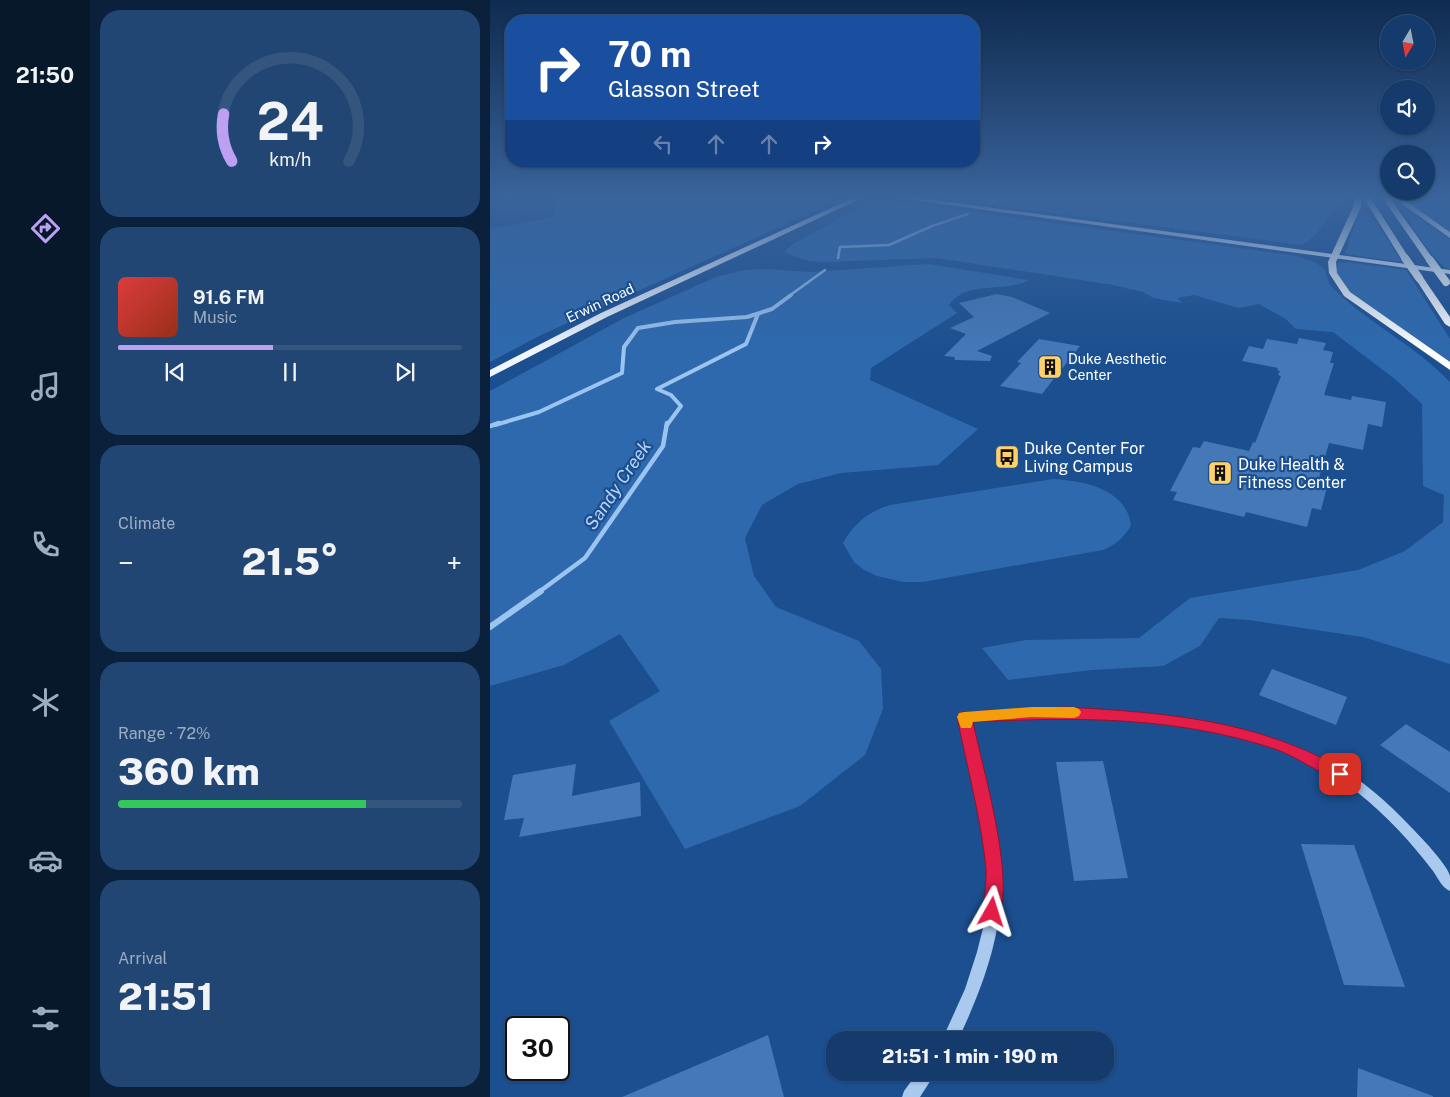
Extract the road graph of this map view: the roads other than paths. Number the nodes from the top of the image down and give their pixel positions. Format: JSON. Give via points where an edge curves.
{"nodes":[{"id":1,"x":751,"y":248,"type":"edge"},
{"id":2,"x":1268,"y":248,"type":"edge"},
{"id":3,"x":1338,"y":248,"type":"edge"},
{"id":4,"x":1399,"y":248,"type":"edge"},
{"id":5,"x":1421,"y":248,"type":"edge"},
{"id":6,"x":1334,"y":257,"type":"junction"},
{"id":7,"x":1450,"y":272,"type":"edge"},
{"id":8,"x":1448,"y":284,"type":"edge"},
{"id":9,"x":1450,"y":324,"type":"edge"},
{"id":10,"x":1450,"y":367,"type":"edge"},
{"id":11,"x":490,"y":374,"type":"edge"},
{"id":12,"x":1450,"y":885,"type":"edge"},
{"id":13,"x":955,"y":1031,"type":"edge"},
{"id":14,"x":923,"y":1081,"type":"edge"},
{"id":15,"x":914,"y":1096,"type":"edge"}],
"edges":[{"from":1,"to":11,"type":"main road","name":"Erwin Road","via":[[604,315]]},
{"from":2,"to":6,"type":"main road"},
{"from":3,"to":6,"type":"highway"},
{"from":4,"to":9,"type":"highway","bridge":true},
{"from":5,"to":8,"type":"highway","bridge":true},
{"from":6,"to":7,"type":"main road"},
{"from":6,"to":10,"type":"highway","via":[[1333,273],[1347,294]]},
{"from":12,"to":13,"type":"street","via":[[1398,822],[1350,781],[1330,767],[1280,745],[1245,734],[1151,717],[1066,712],[964,717],[991,844],[995,897],[972,989]]},
{"from":14,"to":15,"type":"street"}]}
